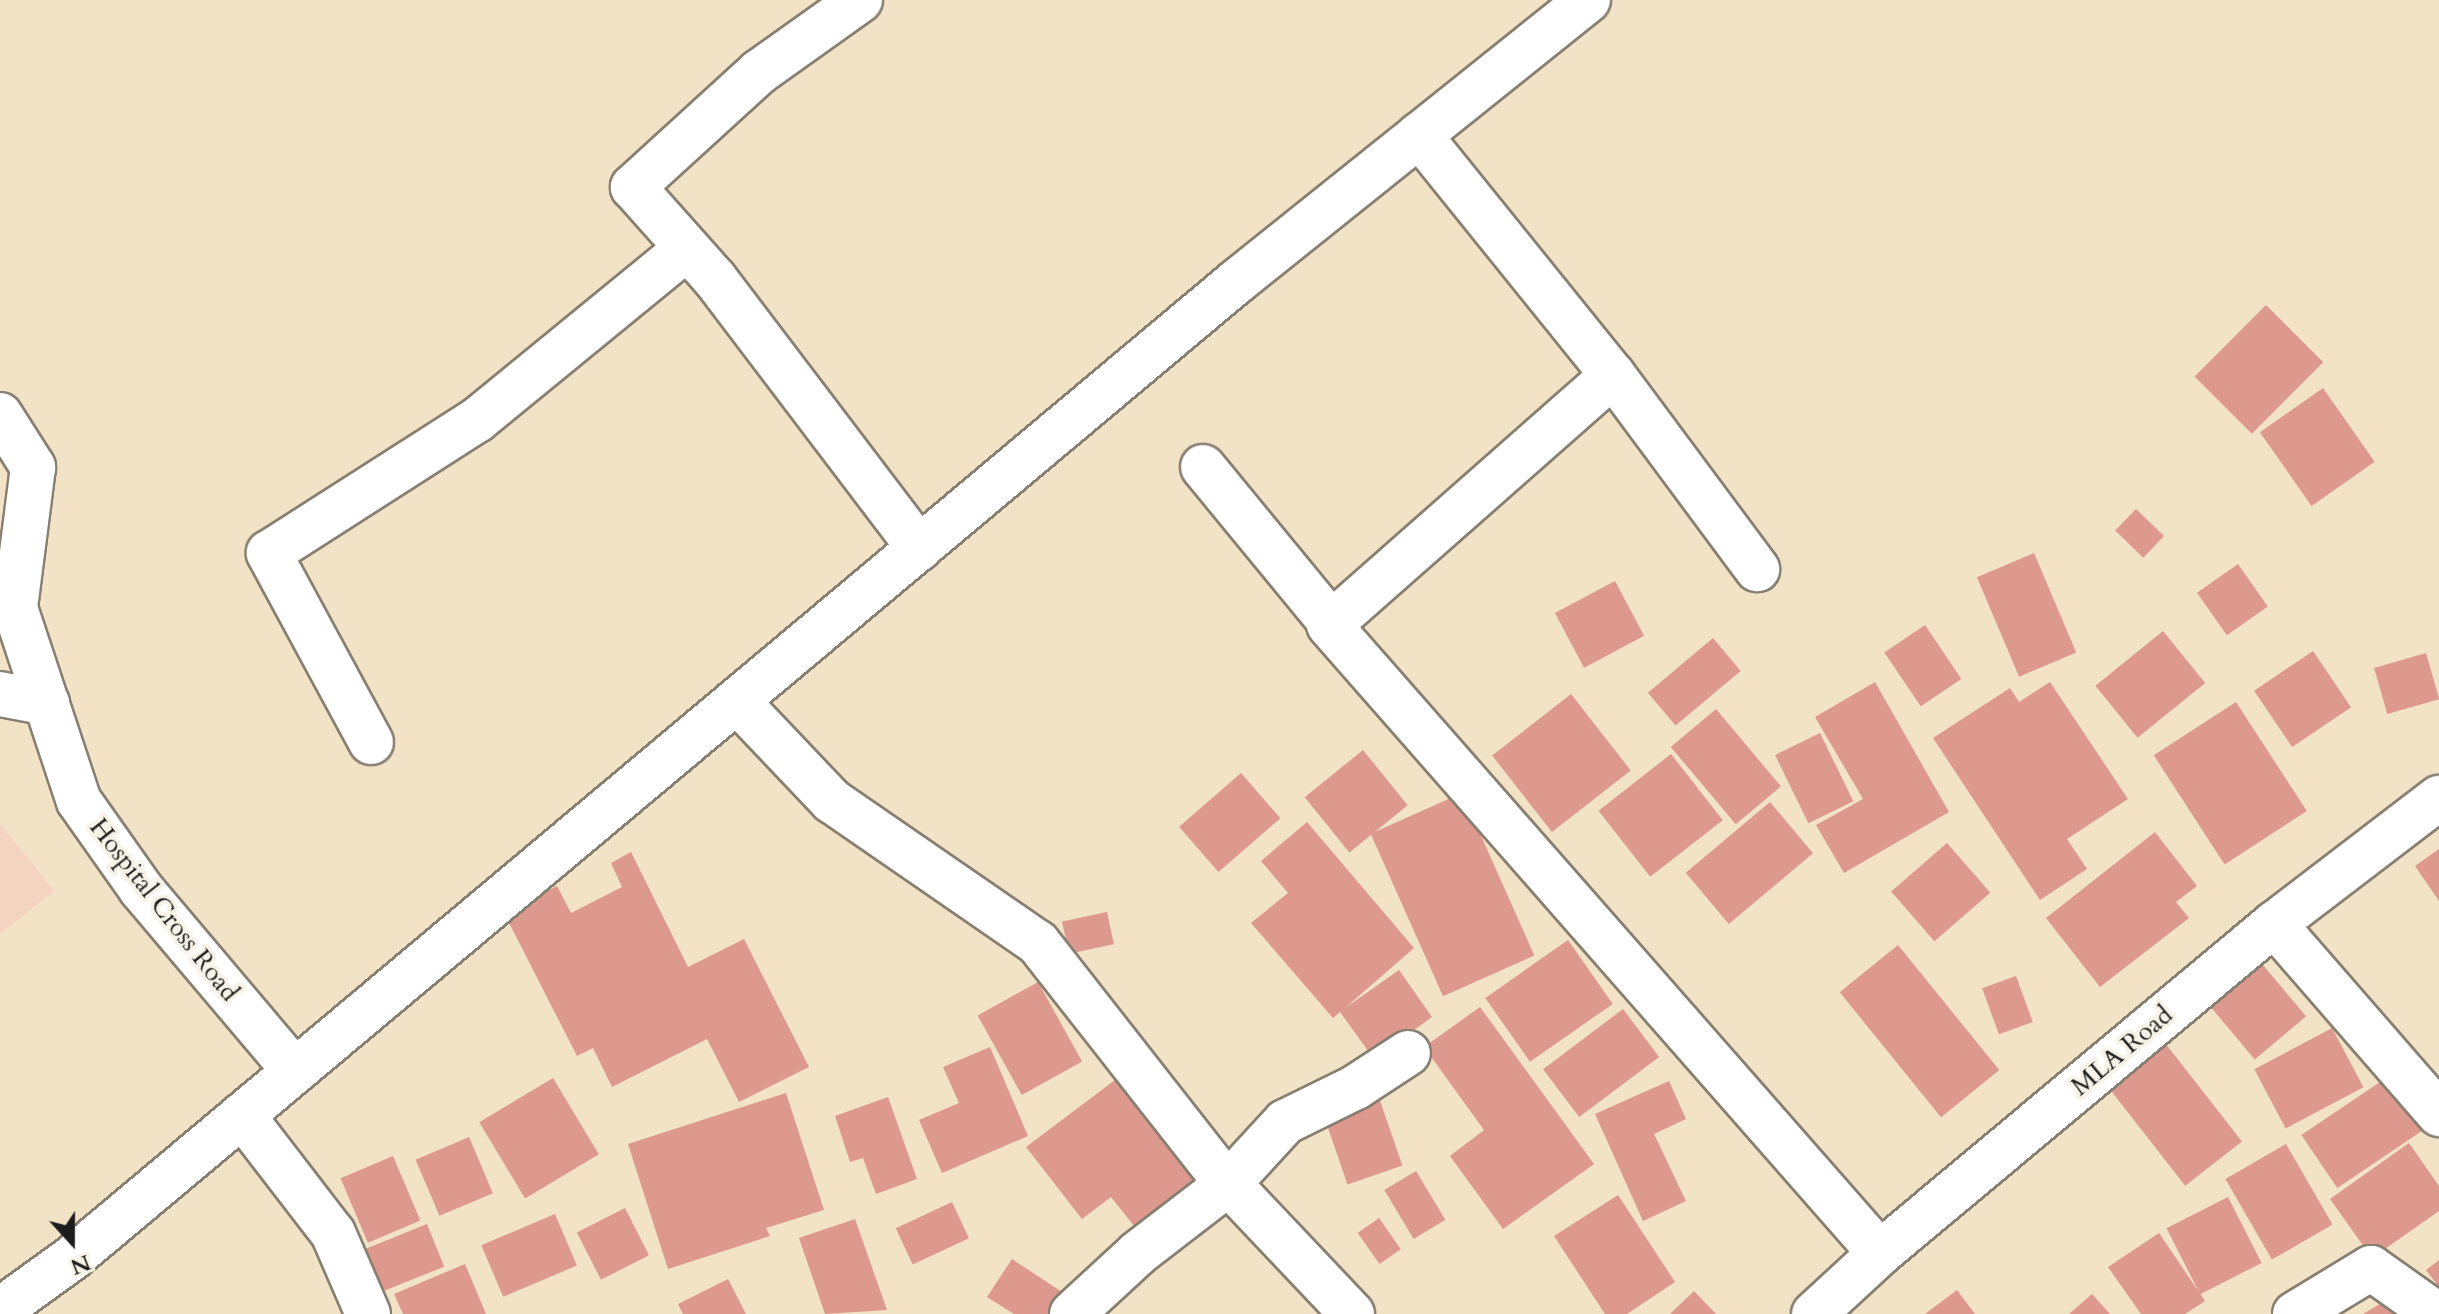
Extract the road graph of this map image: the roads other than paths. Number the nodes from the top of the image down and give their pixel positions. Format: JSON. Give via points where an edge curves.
{"nodes":[{"id":1,"x":860,"y":0,"type":"edge"},
{"id":2,"x":1588,"y":0,"type":"edge"},
{"id":3,"x":1419,"y":135,"type":"junction"},
{"id":4,"x":687,"y":248,"type":"junction"},
{"id":5,"x":1613,"y":375,"type":"junction"},
{"id":6,"x":0,"y":415,"type":"edge"},
{"id":7,"x":1203,"y":467,"type":"dead end"},
{"id":8,"x":919,"y":548,"type":"junction"},
{"id":9,"x":1757,"y":569,"type":"dead end"},
{"id":10,"x":1331,"y":623,"type":"junction"},
{"id":11,"x":0,"y":694,"type":"edge"},
{"id":12,"x":737,"y":701,"type":"junction"},
{"id":13,"x":47,"y":703,"type":"junction"},
{"id":14,"x":371,"y":742,"type":"dead end"},
{"id":15,"x":2439,"y":798,"type":"edge"},
{"id":16,"x":2274,"y":924,"type":"junction"},
{"id":17,"x":1408,"y":1053,"type":"dead end"},
{"id":18,"x":295,"y":1071,"type":"junction"},
{"id":19,"x":2439,"y":1114,"type":"edge"},
{"id":20,"x":242,"y":1115,"type":"junction"},
{"id":21,"x":1229,"y":1183,"type":"junction"},
{"id":22,"x":1880,"y":1253,"type":"junction"},
{"id":23,"x":0,"y":1310,"type":"edge"},
{"id":24,"x":368,"y":1314,"type":"edge"},
{"id":25,"x":1072,"y":1314,"type":"edge"},
{"id":26,"x":1352,"y":1314,"type":"edge"},
{"id":27,"x":1814,"y":1314,"type":"edge"},
{"id":28,"x":2295,"y":1314,"type":"edge"},
{"id":29,"x":2436,"y":1314,"type":"edge"}],
"edges":[{"from":1,"to":4,"type":"street","via":[[759,72],[633,187]]},
{"from":2,"to":3,"type":"street"},
{"from":3,"to":5,"type":"street"},
{"from":3,"to":8,"type":"street"},
{"from":4,"to":8,"type":"street"},
{"from":4,"to":14,"type":"street","via":[[477,420],[269,553]]},
{"from":5,"to":9,"type":"street"},
{"from":5,"to":10,"type":"street"},
{"from":6,"to":13,"type":"street","name":"Hospital Cross Road","via":[[33,467],[15,608]]},
{"from":7,"to":10,"type":"street"},
{"from":8,"to":12,"type":"street"},
{"from":10,"to":22,"type":"street"},
{"from":11,"to":13,"type":"street"},
{"from":12,"to":18,"type":"street"},
{"from":12,"to":21,"type":"street","via":[[832,801],[1038,943]]},
{"from":13,"to":18,"type":"street","name":"Hospital Cross Road","via":[[79,801],[141,889]]},
{"from":15,"to":16,"type":"street","name":"MLA Road"},
{"from":16,"to":19,"type":"street"},
{"from":16,"to":22,"type":"street","name":"MLA Road"},
{"from":17,"to":21,"type":"street","via":[[1356,1087],[1285,1122]]},
{"from":18,"to":20,"type":"street"},
{"from":20,"to":23,"type":"street","via":[[72,1258]]},
{"from":20,"to":24,"type":"street","via":[[333,1233]]},
{"from":21,"to":25,"type":"street","via":[[1138,1253]]},
{"from":21,"to":26,"type":"street"},
{"from":22,"to":27,"type":"street","name":"MLA Road"},
{"from":28,"to":29,"type":"street","via":[[2371,1268]]}]}
